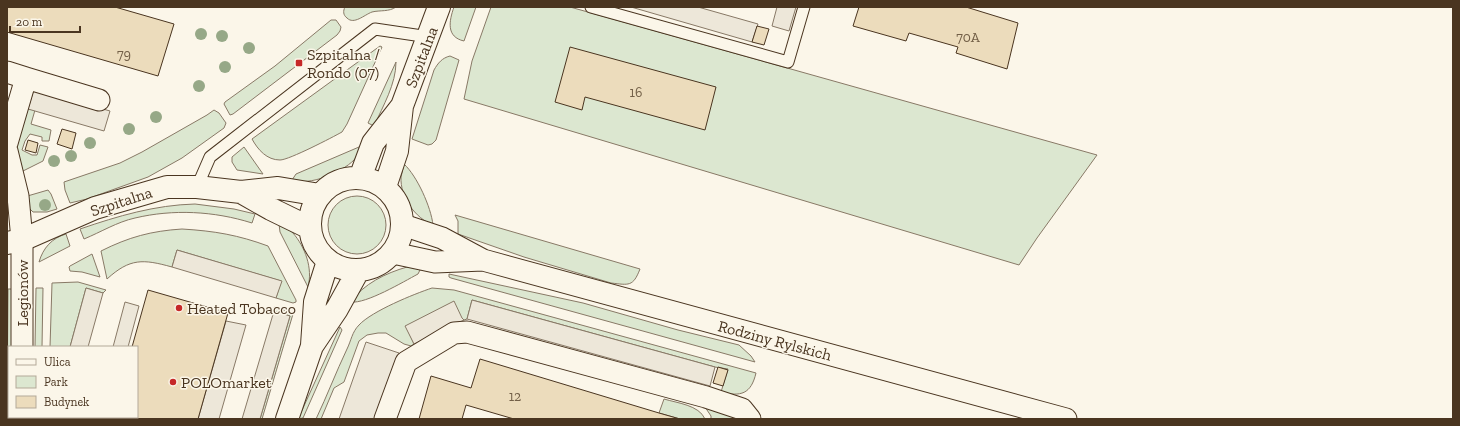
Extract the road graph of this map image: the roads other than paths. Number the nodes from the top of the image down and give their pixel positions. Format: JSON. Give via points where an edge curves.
{"nodes":[{"id":1,"x":440,"y":7,"type":"edge"},
{"id":2,"x":591,"y":7,"type":"edge"},
{"id":3,"x":804,"y":7,"type":"edge"},
{"id":4,"x":429,"y":37,"type":"junction"},
{"id":5,"x":17,"y":75,"type":"edge"},
{"id":6,"x":99,"y":100,"type":"dead end"},
{"id":7,"x":402,"y":106,"type":"junction"},
{"id":8,"x":7,"y":143,"type":"edge"},
{"id":9,"x":7,"y":151,"type":"edge"},
{"id":10,"x":360,"y":178,"type":"junction"},
{"id":11,"x":197,"y":187,"type":"junction"},
{"id":12,"x":385,"y":187,"type":"junction"},
{"id":13,"x":241,"y":192,"type":"junction"},
{"id":14,"x":320,"y":195,"type":"junction"},
{"id":15,"x":403,"y":225,"type":"junction"},
{"id":16,"x":310,"y":228,"type":"junction"},
{"id":17,"x":14,"y":241,"type":"edge"},
{"id":18,"x":393,"y":253,"type":"junction"},
{"id":19,"x":483,"y":260,"type":"junction"},
{"id":20,"x":328,"y":261,"type":"junction"},
{"id":21,"x":358,"y":271,"type":"junction"},
{"id":22,"x":22,"y":346,"type":"edge"},
{"id":23,"x":312,"y":346,"type":"junction"},
{"id":24,"x":287,"y":419,"type":"edge"},
{"id":25,"x":385,"y":419,"type":"edge"},
{"id":26,"x":750,"y":419,"type":"edge"},
{"id":27,"x":1066,"y":419,"type":"edge"}],
"edges":[{"from":1,"to":4,"type":"street","name":"Szpitalna"},
{"from":2,"to":3,"type":"lane","via":[[788,62]]},
{"from":4,"to":7,"type":"street","name":"Szpitalna"},
{"from":4,"to":11,"type":"lane","via":[[375,29],[210,157]]},
{"from":5,"to":6,"type":"street"},
{"from":5,"to":8,"type":"street"},
{"from":7,"to":10,"type":"street","name":"Szpitalna","via":[[373,143]]},
{"from":7,"to":12,"type":"street","name":"Szpitalna","via":[[397,151]]},
{"from":9,"to":17,"type":"street","name":"Legionów","via":[[18,196]]},
{"from":10,"to":12,"type":"street"},
{"from":10,"to":14,"type":"street","via":[[345,179],[331,185]]},
{"from":11,"to":13,"type":"street","name":"Szpitalna"},
{"from":11,"to":17,"type":"street","name":"Szpitalna","via":[[167,187],[95,208]]},
{"from":12,"to":15,"type":"street","via":[[395,198],[401,211]]},
{"from":13,"to":14,"type":"street","name":"Szpitalna","via":[[278,188]]},
{"from":13,"to":16,"type":"street","name":"Szpitalna"},
{"from":14,"to":16,"type":"street","via":[[312,211]]},
{"from":15,"to":18,"type":"street","via":[[400,240]]},
{"from":15,"to":19,"type":"street","name":"Rodziny Rylskich","via":[[442,238]]},
{"from":16,"to":20,"type":"street","via":[[312,240]]},
{"from":17,"to":22,"type":"street","name":"Legionów"},
{"from":18,"to":19,"type":"street","name":"Rodziny Rylskich","via":[[435,262]]},
{"from":18,"to":21,"type":"street","via":[[372,269]]},
{"from":19,"to":27,"type":"street","name":"Rodziny Rylskich"},
{"from":20,"to":21,"type":"street","via":[[342,269]]},
{"from":20,"to":23,"type":"street","via":[[315,302]]},
{"from":21,"to":23,"type":"street"},
{"from":23,"to":24,"type":"street"},
{"from":25,"to":26,"type":"street","via":[[406,362],[454,333],[467,332],[706,397],[742,409]]}]}
